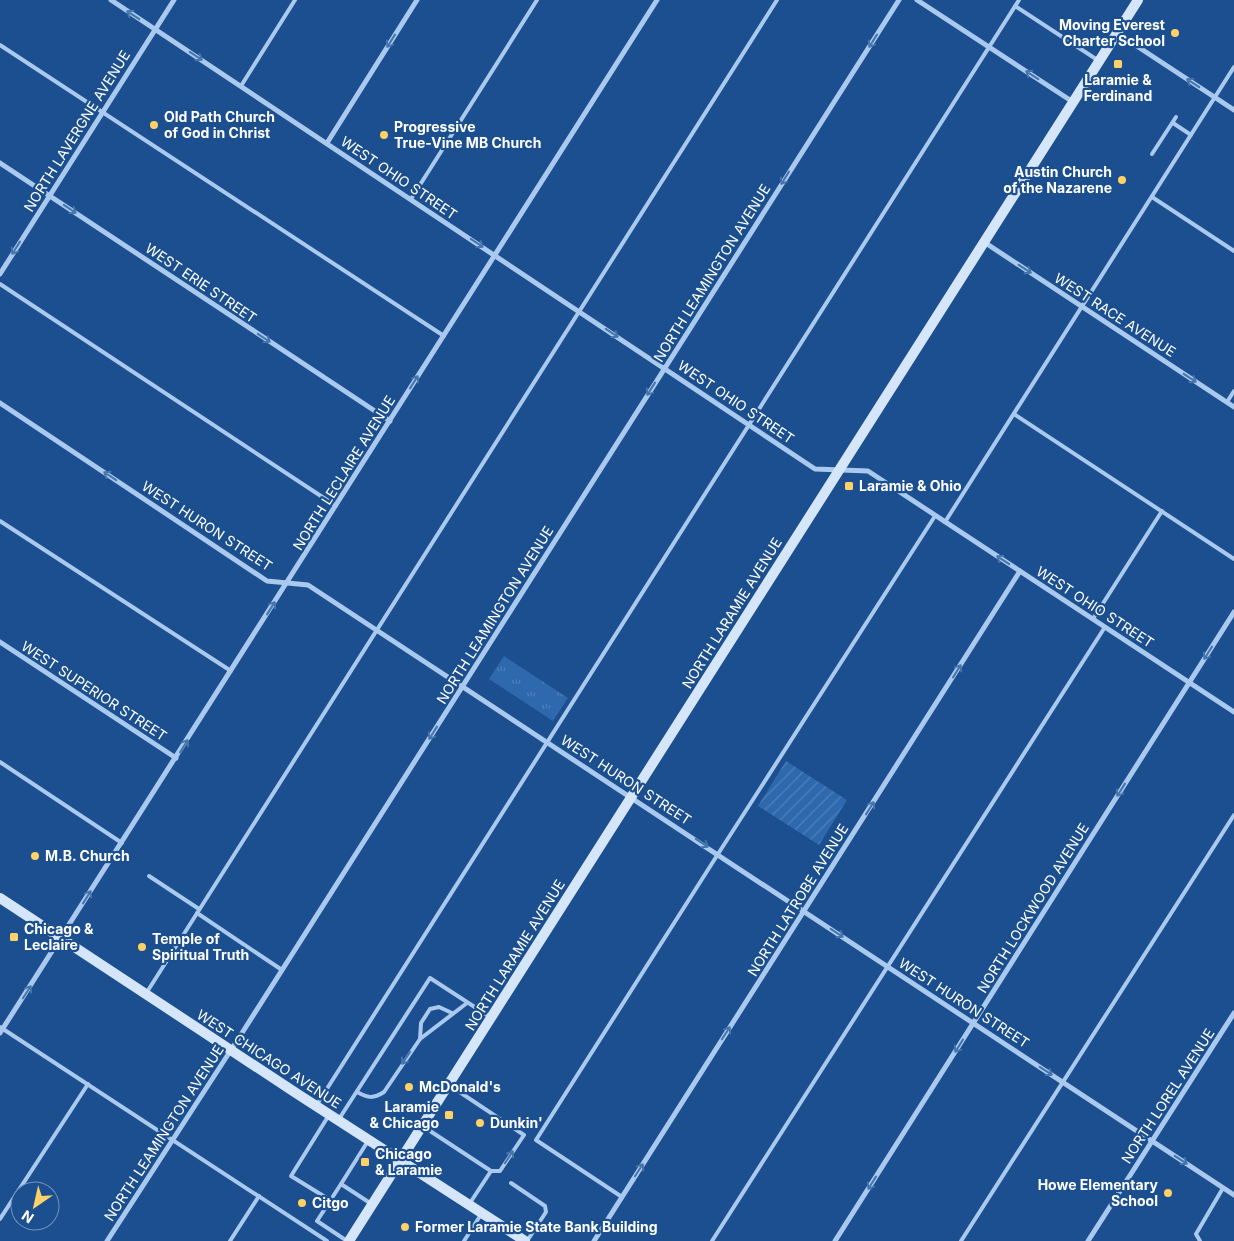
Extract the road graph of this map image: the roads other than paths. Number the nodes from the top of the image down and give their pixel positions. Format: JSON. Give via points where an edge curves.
{"nodes":[{"id":1,"x":111,"y":0,"type":"edge"},
{"id":2,"x":174,"y":0,"type":"edge"},
{"id":3,"x":295,"y":0,"type":"edge"},
{"id":4,"x":417,"y":0,"type":"edge"},
{"id":5,"x":537,"y":0,"type":"edge"},
{"id":6,"x":657,"y":0,"type":"edge"},
{"id":7,"x":777,"y":0,"type":"edge"},
{"id":8,"x":899,"y":0,"type":"edge"},
{"id":9,"x":917,"y":0,"type":"edge"},
{"id":10,"x":1019,"y":0,"type":"edge"},
{"id":11,"x":1138,"y":0,"type":"edge"},
{"id":12,"x":1015,"y":6,"type":"junction"},
{"id":13,"x":156,"y":29,"type":"junction"},
{"id":14,"x":1117,"y":33,"type":"junction"},
{"id":15,"x":0,"y":45,"type":"edge"},
{"id":16,"x":989,"y":47,"type":"junction"},
{"id":17,"x":1099,"y":61,"type":"junction"},
{"id":18,"x":1234,"y":67,"type":"edge"},
{"id":19,"x":241,"y":86,"type":"junction"},
{"id":20,"x":1215,"y":97,"type":"junction"},
{"id":21,"x":1073,"y":102,"type":"junction"},
{"id":22,"x":1234,"y":110,"type":"edge"},
{"id":23,"x":103,"y":112,"type":"junction"},
{"id":24,"x":1176,"y":117,"type":"dead end"},
{"id":25,"x":1172,"y":123,"type":"junction"},
{"id":26,"x":1191,"y":135,"type":"junction"},
{"id":27,"x":327,"y":143,"type":"junction"},
{"id":28,"x":1152,"y":154,"type":"dead end"},
{"id":29,"x":0,"y":163,"type":"edge"},
{"id":30,"x":50,"y":195,"type":"junction"},
{"id":31,"x":1152,"y":197,"type":"junction"},
{"id":32,"x":411,"y":199,"type":"junction"},
{"id":33,"x":984,"y":242,"type":"junction"},
{"id":34,"x":1234,"y":251,"type":"edge"},
{"id":35,"x":495,"y":255,"type":"junction"},
{"id":36,"x":0,"y":274,"type":"edge"},
{"id":37,"x":0,"y":284,"type":"edge"},
{"id":38,"x":1082,"y":307,"type":"junction"},
{"id":39,"x":579,"y":311,"type":"junction"},
{"id":40,"x":444,"y":336,"type":"junction"},
{"id":41,"x":665,"y":368,"type":"junction"},
{"id":42,"x":1234,"y":391,"type":"edge"},
{"id":43,"x":1227,"y":402,"type":"junction"},
{"id":44,"x":0,"y":403,"type":"edge"},
{"id":45,"x":1234,"y":407,"type":"edge"},
{"id":46,"x":1014,"y":414,"type":"junction"},
{"id":47,"x":390,"y":421,"type":"junction"},
{"id":48,"x":749,"y":425,"type":"junction"},
{"id":49,"x":840,"y":470,"type":"junction"},
{"id":50,"x":336,"y":506,"type":"junction"},
{"id":51,"x":1162,"y":511,"type":"junction"},
{"id":52,"x":935,"y":516,"type":"junction"},
{"id":53,"x":0,"y":521,"type":"edge"},
{"id":54,"x":945,"y":522,"type":"junction"},
{"id":55,"x":1234,"y":559,"type":"edge"},
{"id":56,"x":1020,"y":571,"type":"junction"},
{"id":57,"x":287,"y":582,"type":"junction"},
{"id":58,"x":1234,"y":612,"type":"edge"},
{"id":59,"x":1093,"y":619,"type":"junction"},
{"id":60,"x":1105,"y":627,"type":"junction"},
{"id":61,"x":377,"y":630,"type":"junction"},
{"id":62,"x":0,"y":642,"type":"edge"},
{"id":63,"x":231,"y":671,"type":"junction"},
{"id":64,"x":1189,"y":682,"type":"junction"},
{"id":65,"x":463,"y":686,"type":"junction"},
{"id":66,"x":1234,"y":712,"type":"edge"},
{"id":67,"x":547,"y":742,"type":"junction"},
{"id":68,"x":176,"y":758,"type":"junction"},
{"id":69,"x":0,"y":762,"type":"edge"},
{"id":70,"x":632,"y":797,"type":"junction"},
{"id":71,"x":1234,"y":815,"type":"edge"},
{"id":72,"x":122,"y":843,"type":"junction"},
{"id":73,"x":718,"y":854,"type":"junction"},
{"id":74,"x":149,"y":876,"type":"dead end"},
{"id":75,"x":0,"y":898,"type":"edge"},
{"id":76,"x":198,"y":911,"type":"junction"},
{"id":77,"x":804,"y":911,"type":"junction"},
{"id":78,"x":61,"y":938,"type":"junction"},
{"id":79,"x":887,"y":966,"type":"junction"},
{"id":80,"x":282,"y":970,"type":"junction"},
{"id":81,"x":146,"y":994,"type":"junction"},
{"id":82,"x":468,"y":1003,"type":"junction"},
{"id":83,"x":452,"y":1013,"type":"junction"},
{"id":84,"x":1234,"y":1013,"type":"edge"},
{"id":85,"x":491,"y":1018,"type":"junction"},
{"id":86,"x":974,"y":1023,"type":"junction"},
{"id":87,"x":1,"y":1029,"type":"edge"},
{"id":88,"x":420,"y":1039,"type":"junction"},
{"id":89,"x":231,"y":1051,"type":"junction"},
{"id":90,"x":1062,"y":1082,"type":"junction"},
{"id":91,"x":88,"y":1084,"type":"junction"},
{"id":92,"x":449,"y":1085,"type":"junction"},
{"id":93,"x":357,"y":1092,"type":"junction"},
{"id":94,"x":316,"y":1106,"type":"junction"},
{"id":95,"x":333,"y":1118,"type":"junction"},
{"id":96,"x":422,"y":1126,"type":"junction"},
{"id":97,"x":173,"y":1140,"type":"junction"},
{"id":98,"x":368,"y":1140,"type":"junction"},
{"id":99,"x":1152,"y":1141,"type":"junction"},
{"id":100,"x":400,"y":1161,"type":"junction"},
{"id":101,"x":490,"y":1171,"type":"junction"},
{"id":102,"x":511,"y":1182,"type":"dead end"},
{"id":103,"x":341,"y":1184,"type":"junction"},
{"id":104,"x":1223,"y":1188,"type":"junction"},
{"id":105,"x":1234,"y":1195,"type":"edge"},
{"id":106,"x":259,"y":1196,"type":"junction"},
{"id":107,"x":622,"y":1197,"type":"junction"},
{"id":108,"x":330,"y":1200,"type":"junction"},
{"id":109,"x":372,"y":1204,"type":"junction"},
{"id":110,"x":468,"y":1205,"type":"junction"},
{"id":111,"x":482,"y":1213,"type":"junction"},
{"id":112,"x":0,"y":1219,"type":"edge"},
{"id":113,"x":514,"y":1238,"type":"edge"},
{"id":114,"x":107,"y":1241,"type":"edge"},
{"id":115,"x":230,"y":1241,"type":"edge"},
{"id":116,"x":327,"y":1241,"type":"edge"},
{"id":117,"x":348,"y":1241,"type":"edge"},
{"id":118,"x":464,"y":1241,"type":"edge"},
{"id":119,"x":526,"y":1241,"type":"edge"},
{"id":120,"x":594,"y":1241,"type":"edge"},
{"id":121,"x":712,"y":1241,"type":"edge"},
{"id":122,"x":835,"y":1241,"type":"edge"},
{"id":123,"x":961,"y":1241,"type":"edge"},
{"id":124,"x":1088,"y":1241,"type":"edge"},
{"id":125,"x":1200,"y":1241,"type":"edge"}],
"edges":[{"from":13,"to":1,"type":"street","name":"WEST OHIO STREET","one_way":true},
{"from":2,"to":13,"type":"street","name":"NORTH LAVERGNE AVENUE"},
{"from":3,"to":19,"type":"lane"},
{"from":4,"to":27,"type":"street","one_way":true},
{"from":5,"to":32,"type":"lane"},
{"from":6,"to":35,"type":"street","name":"NORTH LECLAIRE AVENUE"},
{"from":7,"to":39,"type":"lane"},
{"from":8,"to":41,"type":"street","name":"NORTH LEAMINGTON AVENUE","one_way":true},
{"from":9,"to":16,"type":"street"},
{"from":10,"to":12,"type":"lane"},
{"from":11,"to":14,"type":"street","name":"NORTH LARAMIE AVENUE"},
{"from":12,"to":16,"type":"lane"},
{"from":12,"to":17,"type":"lane"},
{"from":13,"to":19,"type":"street","name":"WEST OHIO STREET","one_way":true},
{"from":13,"to":23,"type":"street","name":"NORTH LAVERGNE AVENUE"},
{"from":14,"to":17,"type":"street","name":"NORTH LARAMIE AVENUE"},
{"from":20,"to":14,"type":"street","one_way":true},
{"from":15,"to":23,"type":"lane"},
{"from":21,"to":16,"type":"street","one_way":true},
{"from":16,"to":48,"type":"lane"},
{"from":17,"to":21,"type":"street","name":"NORTH LARAMIE AVENUE"},
{"from":18,"to":20,"type":"lane"},
{"from":19,"to":27,"type":"street","name":"WEST OHIO STREET"},
{"from":20,"to":22,"type":"street"},
{"from":20,"to":26,"type":"lane"},
{"from":21,"to":33,"type":"street","name":"NORTH LARAMIE AVENUE"},
{"from":23,"to":30,"type":"street","name":"NORTH LAVERGNE AVENUE"},
{"from":23,"to":40,"type":"lane"},
{"from":24,"to":25,"type":"lane"},
{"from":25,"to":26,"type":"lane"},
{"from":25,"to":28,"type":"lane"},
{"from":26,"to":31,"type":"lane"},
{"from":27,"to":32,"type":"street","name":"WEST OHIO STREET"},
{"from":29,"to":30,"type":"street","name":"WEST ERIE STREET"},
{"from":30,"to":36,"type":"street","name":"NORTH LAVERGNE AVENUE","one_way":true},
{"from":30,"to":47,"type":"street","name":"WEST ERIE STREET","one_way":true},
{"from":31,"to":34,"type":"lane"},
{"from":31,"to":38,"type":"lane"},
{"from":32,"to":35,"type":"street","name":"WEST OHIO STREET","one_way":true},
{"from":33,"to":38,"type":"street","name":"WEST RACE AVENUE","one_way":true},
{"from":33,"to":49,"type":"street","name":"NORTH LARAMIE AVENUE"},
{"from":35,"to":39,"type":"street","name":"WEST OHIO STREET"},
{"from":35,"to":40,"type":"street","name":"NORTH LECLAIRE AVENUE"},
{"from":37,"to":50,"type":"lane"},
{"from":38,"to":43,"type":"street","name":"WEST RACE AVENUE","one_way":true},
{"from":38,"to":46,"type":"lane"},
{"from":39,"to":41,"type":"street","name":"WEST OHIO STREET","one_way":true},
{"from":39,"to":61,"type":"lane"},
{"from":47,"to":40,"type":"street","name":"NORTH LECLAIRE AVENUE","one_way":true},
{"from":41,"to":48,"type":"street","name":"WEST OHIO STREET"},
{"from":41,"to":65,"type":"street","name":"NORTH LEAMINGTON AVENUE","one_way":true},
{"from":42,"to":43,"type":"lane"},
{"from":43,"to":45,"type":"street","name":"WEST RACE AVENUE"},
{"from":57,"to":44,"type":"street","name":"WEST HURON STREET","one_way":true,"via":[[267,581]]},
{"from":46,"to":51,"type":"lane"},
{"from":46,"to":54,"type":"lane"},
{"from":47,"to":50,"type":"street","name":"NORTH LECLAIRE AVENUE"},
{"from":48,"to":49,"type":"street","name":"WEST OHIO STREET","via":[[815,469]]},
{"from":48,"to":67,"type":"lane"},
{"from":49,"to":52,"type":"street","name":"WEST OHIO STREET","via":[[868,471]]},
{"from":49,"to":70,"type":"street","name":"NORTH LARAMIE AVENUE"},
{"from":50,"to":57,"type":"street","name":"NORTH LECLAIRE AVENUE"},
{"from":51,"to":55,"type":"lane"},
{"from":51,"to":59,"type":"lane"},
{"from":52,"to":54,"type":"street","name":"WEST OHIO STREET"},
{"from":52,"to":73,"type":"lane"},
{"from":53,"to":63,"type":"lane"},
{"from":56,"to":54,"type":"street","name":"WEST OHIO STREET","one_way":true},
{"from":56,"to":59,"type":"street","name":"WEST OHIO STREET"},
{"from":77,"to":56,"type":"street","name":"NORTH LATROBE AVENUE","one_way":true},
{"from":57,"to":61,"type":"street","name":"WEST HURON STREET","via":[[308,585]]},
{"from":63,"to":57,"type":"street","name":"NORTH LECLAIRE AVENUE","one_way":true},
{"from":58,"to":64,"type":"street","name":"NORTH LOCKWOOD AVENUE","one_way":true},
{"from":59,"to":60,"type":"street","name":"WEST OHIO STREET"},
{"from":60,"to":64,"type":"street","name":"WEST OHIO STREET"},
{"from":60,"to":79,"type":"lane"},
{"from":61,"to":65,"type":"street","name":"WEST HURON STREET"},
{"from":61,"to":76,"type":"lane"},
{"from":62,"to":68,"type":"street","name":"WEST SUPERIOR STREET"},
{"from":68,"to":63,"type":"street","name":"NORTH LECLAIRE AVENUE","one_way":true},
{"from":64,"to":66,"type":"street","name":"WEST OHIO STREET"},
{"from":64,"to":86,"type":"street","name":"NORTH LOCKWOOD AVENUE","one_way":true},
{"from":65,"to":67,"type":"street","name":"WEST HURON STREET"},
{"from":65,"to":80,"type":"street","name":"NORTH LEAMINGTON AVENUE","one_way":true},
{"from":67,"to":70,"type":"street","name":"WEST HURON STREET"},
{"from":67,"to":94,"type":"lane"},
{"from":68,"to":72,"type":"street","name":"NORTH LECLAIRE AVENUE"},
{"from":69,"to":72,"type":"lane"},
{"from":70,"to":73,"type":"street","name":"WEST HURON STREET","one_way":true},
{"from":70,"to":85,"type":"street","name":"NORTH LARAMIE AVENUE"},
{"from":71,"to":90,"type":"lane"},
{"from":78,"to":72,"type":"street","name":"NORTH LECLAIRE AVENUE","one_way":true},
{"from":73,"to":77,"type":"street","name":"WEST HURON STREET"},
{"from":73,"to":107,"type":"lane","via":[[536,1140]]},
{"from":74,"to":76,"type":"lane"},
{"from":75,"to":78,"type":"street","name":"WEST CHICAGO AVENUE"},
{"from":76,"to":80,"type":"lane"},
{"from":76,"to":81,"type":"lane"},
{"from":77,"to":79,"type":"street","name":"WEST HURON STREET","one_way":true},
{"from":107,"to":77,"type":"street","name":"NORTH LATROBE AVENUE","one_way":true},
{"from":78,"to":81,"type":"street","name":"WEST CHICAGO AVENUE"},
{"from":87,"to":78,"type":"street","name":"NORTH LECLAIRE AVENUE","one_way":true},
{"from":79,"to":86,"type":"street","name":"WEST HURON STREET"},
{"from":79,"to":121,"type":"lane"},
{"from":80,"to":89,"type":"street","name":"NORTH LEAMINGTON AVENUE"},
{"from":81,"to":89,"type":"street","name":"WEST CHICAGO AVENUE"},
{"from":82,"to":83,"type":"lane"},
{"from":82,"to":85,"type":"lane"},
{"from":82,"to":93,"type":"lane","via":[[430,978]]},
{"from":83,"to":88,"type":"lane"},
{"from":83,"to":88,"type":"lane","via":[[439,1007],[430,1009],[421,1022]]},
{"from":84,"to":99,"type":"street","name":"NORTH LOREL AVENUE"},
{"from":85,"to":92,"type":"street","name":"NORTH LARAMIE AVENUE"},
{"from":86,"to":90,"type":"street","name":"WEST HURON STREET","one_way":true},
{"from":86,"to":122,"type":"street","name":"NORTH LOCKWOOD AVENUE","one_way":true},
{"from":87,"to":91,"type":"lane"},
{"from":88,"to":93,"type":"lane","one_way":true,"via":[[384,1092],[375,1098]]},
{"from":89,"to":94,"type":"street","name":"WEST CHICAGO AVENUE"},
{"from":89,"to":97,"type":"street","name":"NORTH LEAMINGTON AVENUE"},
{"from":90,"to":99,"type":"street","name":"WEST HURON STREET"},
{"from":90,"to":123,"type":"lane"},
{"from":91,"to":97,"type":"lane"},
{"from":91,"to":112,"type":"lane"},
{"from":92,"to":96,"type":"street","name":"NORTH LARAMIE AVENUE"},
{"from":101,"to":92,"type":"lane","one_way":true,"via":[[500,1171],[524,1135]]},
{"from":93,"to":95,"type":"lane"},
{"from":94,"to":95,"type":"street","name":"WEST CHICAGO AVENUE"},
{"from":95,"to":98,"type":"street","name":"WEST CHICAGO AVENUE"},
{"from":95,"to":108,"type":"lane","via":[[291,1176]]},
{"from":96,"to":100,"type":"street","name":"NORTH LARAMIE AVENUE"},
{"from":96,"to":101,"type":"lane"},
{"from":97,"to":106,"type":"lane"},
{"from":97,"to":114,"type":"street","name":"NORTH LEAMINGTON AVENUE"},
{"from":98,"to":100,"type":"street","name":"WEST CHICAGO AVENUE"},
{"from":98,"to":103,"type":"lane"},
{"from":99,"to":104,"type":"street","name":"WEST HURON STREET","one_way":true},
{"from":99,"to":124,"type":"street","name":"NORTH LOREL AVENUE"},
{"from":100,"to":109,"type":"street","name":"NORTH LARAMIE AVENUE"},
{"from":100,"to":110,"type":"street","name":"WEST CHICAGO AVENUE"},
{"from":101,"to":110,"type":"lane"},
{"from":102,"to":119,"type":"lane","via":[[546,1206],[546,1212]]},
{"from":103,"to":108,"type":"lane"},
{"from":103,"to":109,"type":"lane"},
{"from":104,"to":105,"type":"street","name":"WEST HURON STREET"},
{"from":104,"to":125,"type":"lane","via":[[1196,1234]]},
{"from":106,"to":115,"type":"lane"},
{"from":106,"to":116,"type":"lane"},
{"from":107,"to":120,"type":"street","name":"NORTH LATROBE AVENUE"},
{"from":108,"to":117,"type":"lane","via":[[316,1221]]},
{"from":109,"to":117,"type":"street","name":"NORTH LARAMIE AVENUE"},
{"from":110,"to":111,"type":"street","name":"WEST CHICAGO AVENUE"},
{"from":111,"to":113,"type":"street","name":"WEST CHICAGO AVENUE"},
{"from":111,"to":118,"type":"lane"},
{"from":113,"to":119,"type":"street","name":"WEST CHICAGO AVENUE"}]}
